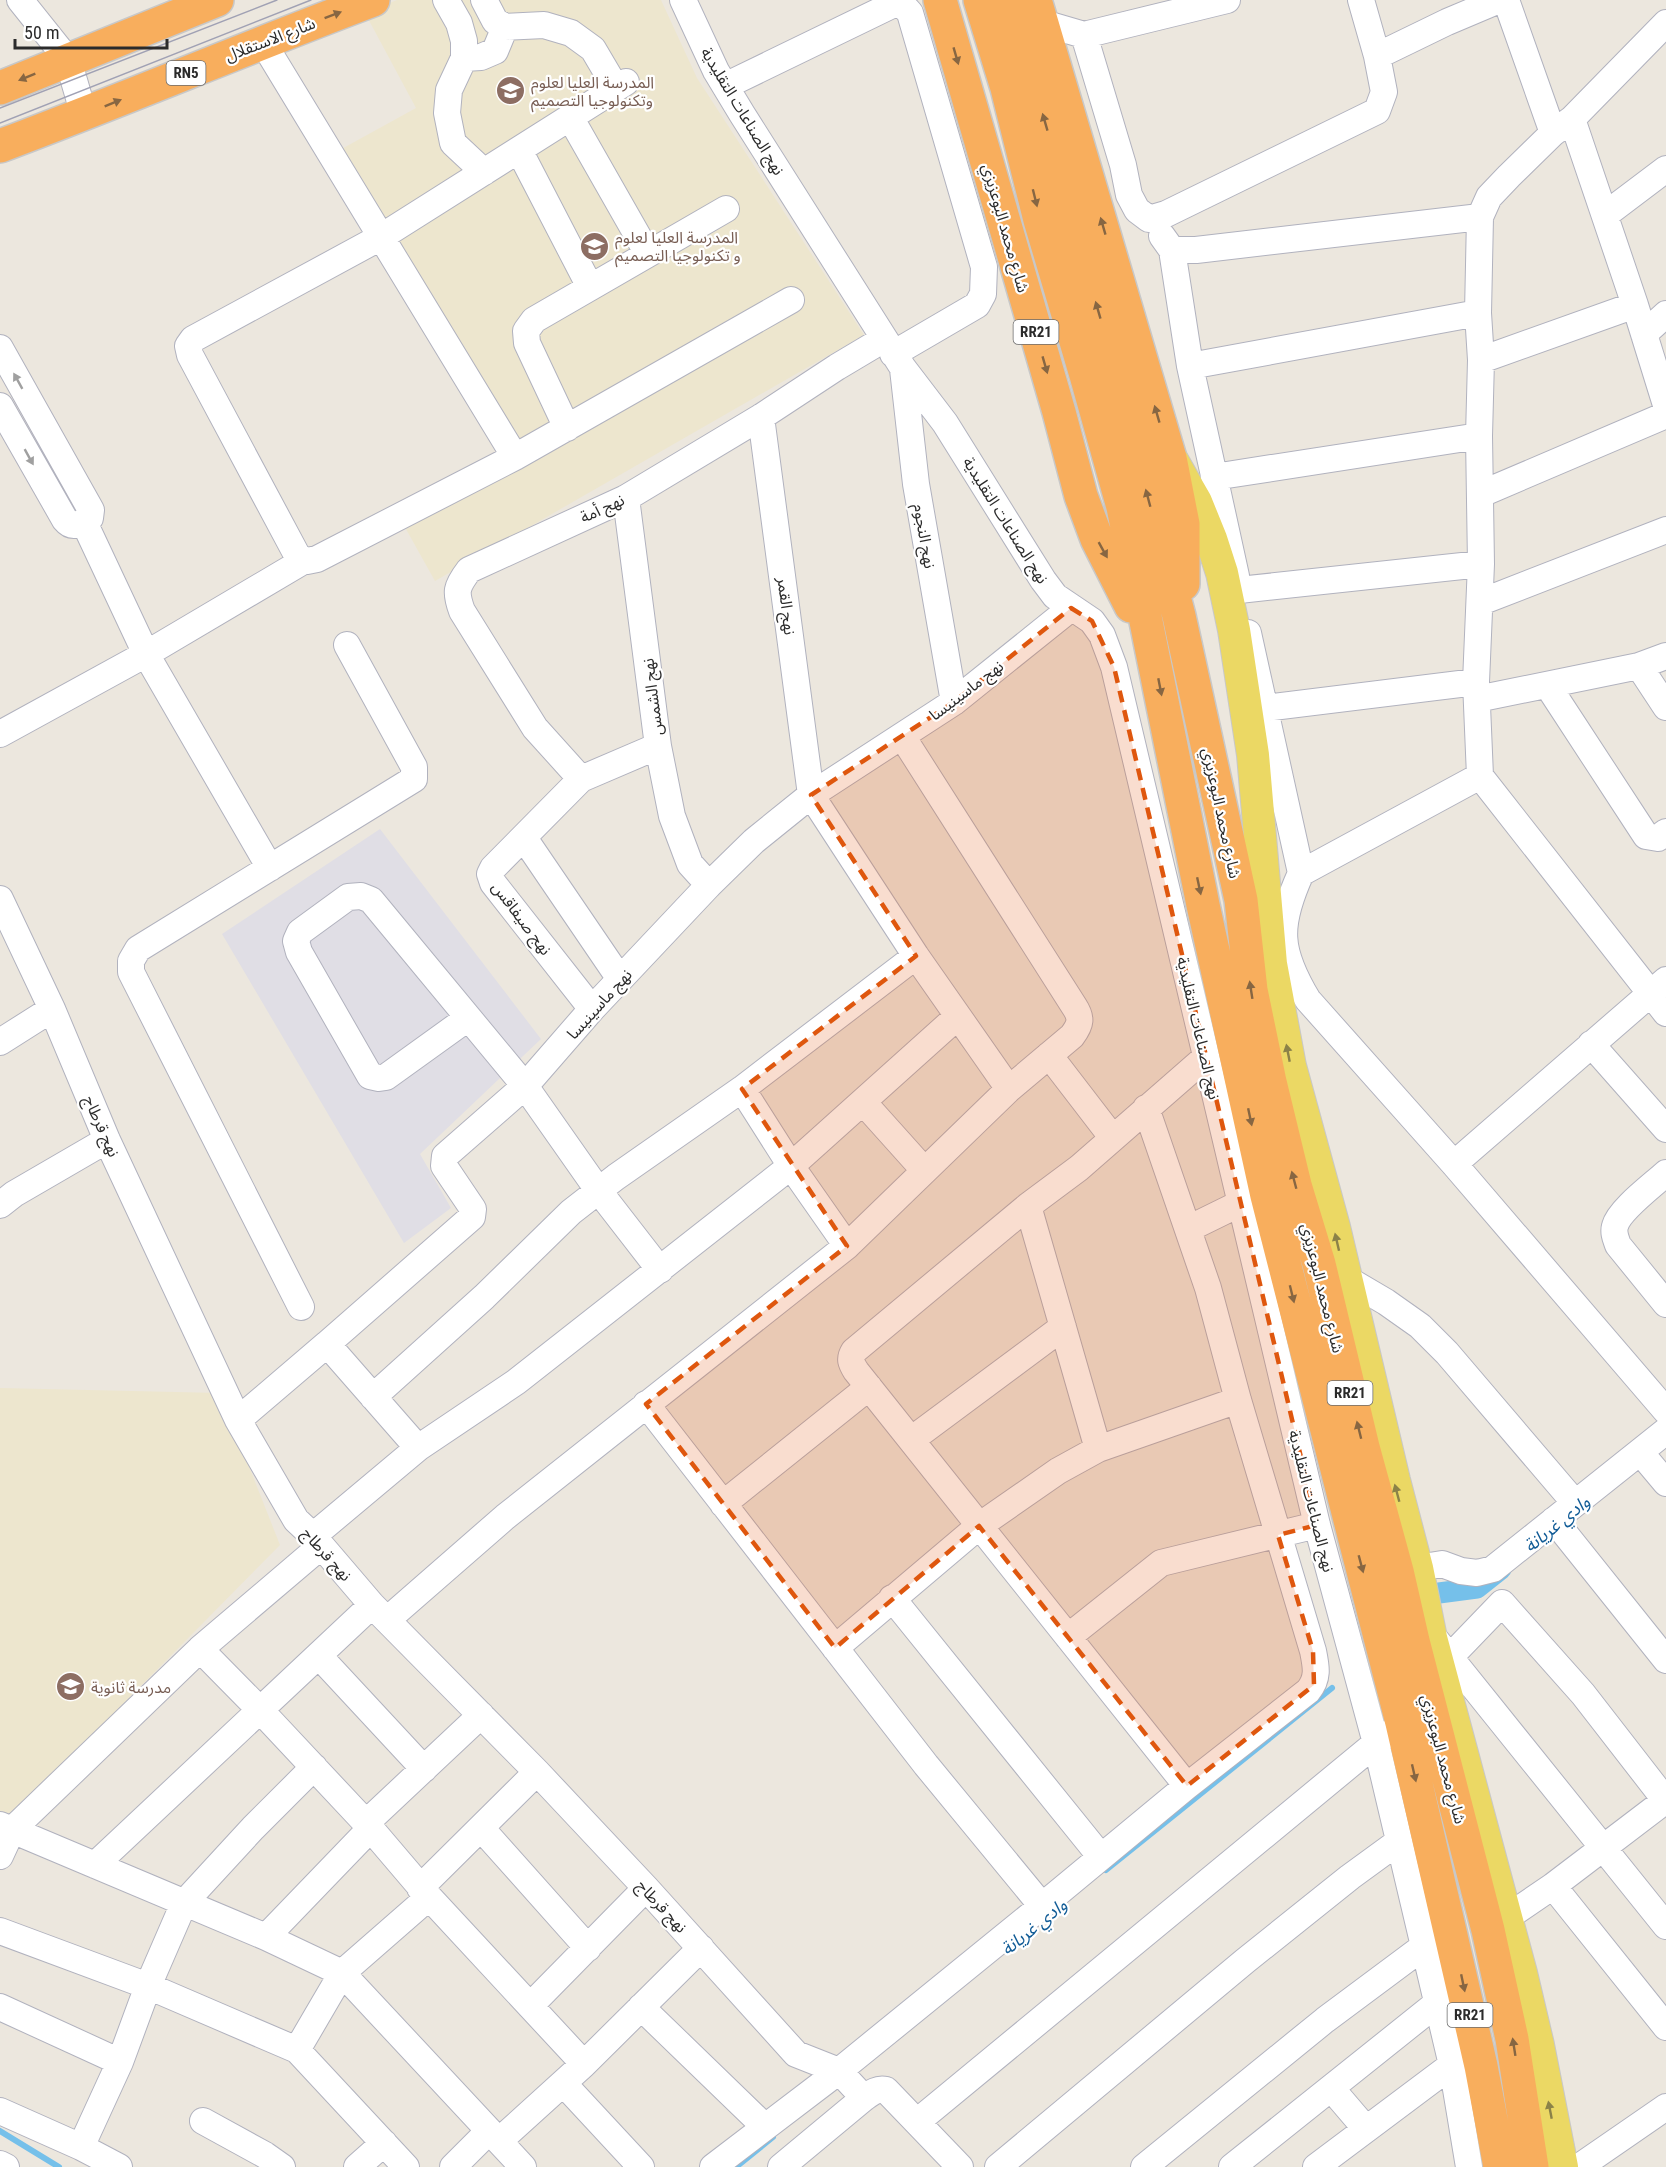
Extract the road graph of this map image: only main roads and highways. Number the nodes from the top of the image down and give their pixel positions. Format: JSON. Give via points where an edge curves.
{"nodes":[{"id":1,"x":217,"y":0,"type":"edge"},
{"id":2,"x":373,"y":0,"type":"edge"},
{"id":3,"x":940,"y":0,"type":"edge"},
{"id":4,"x":980,"y":0,"type":"edge"},
{"id":5,"x":1010,"y":0,"type":"edge"},
{"id":6,"x":1039,"y":12,"type":"edge"},
{"id":7,"x":0,"y":88,"type":"edge"},
{"id":8,"x":0,"y":146,"type":"edge"},
{"id":9,"x":1170,"y":458,"type":"junction"},
{"id":10,"x":1179,"y":616,"type":"junction"},
{"id":11,"x":1154,"y":655,"type":"junction"},
{"id":12,"x":1332,"y":1271,"type":"junction"},
{"id":13,"x":1431,"y":1645,"type":"junction"},
{"id":14,"x":1500,"y":2167,"type":"edge"},
{"id":15,"x":1532,"y":2167,"type":"edge"},
{"id":16,"x":1562,"y":2167,"type":"edge"}],
"edges":[{"from":1,"to":7,"type":"highway","one_way":true},
{"from":8,"to":2,"type":"highway","name":"شارع الاستقلال","number":"RN5","one_way":true},
{"from":3,"to":11,"type":"highway","name":"شارع محمد البوعزيزي","number":"RR21","one_way":true,"via":[[1081,496],[1097,539]]},
{"from":4,"to":11,"type":"highway","name":"شارع محمد البوعزيزي","number":"RR21","one_way":true,"via":[[1123,507]]},
{"from":10,"to":5,"type":"highway","name":"شارع محمد البوعزيزي","number":"RR21","one_way":true},
{"from":9,"to":6,"type":"highway","name":"شارع محمد البوعزيزي","number":"RR21","one_way":true},
{"from":9,"to":10,"type":"highway","name":"شارع محمد البوعزيزي","number":"RR21","via":[[1183,524]]},
{"from":12,"to":9,"type":"main road","one_way":true,"via":[[1270,964],[1253,755],[1234,630],[1211,539],[1196,502]]},
{"from":12,"to":10,"type":"highway","name":"شارع محمد البوعزيزي","number":"RR21","one_way":true,"via":[[1295,1185],[1270,1082],[1251,990],[1241,900]]},
{"from":11,"to":14,"type":"highway","name":"شارع محمد البوعزيزي","number":"RR21","one_way":true,"via":[[1203,905],[1267,1196],[1402,1723],[1437,1940],[1481,2066]]},
{"from":13,"to":12,"type":"main road","one_way":true,"via":[[1417,1568],[1394,1480]]},
{"from":13,"to":12,"type":"highway","name":"شارع محمد البوعزيزي","number":"RR21","one_way":true,"via":[[1397,1571],[1363,1447]]},
{"from":15,"to":13,"type":"highway","name":"شارع محمد البوعزيزي","number":"RR21","one_way":true,"via":[[1512,2039]]},
{"from":16,"to":13,"type":"main road","one_way":true,"via":[[1538,2045]]}]}
